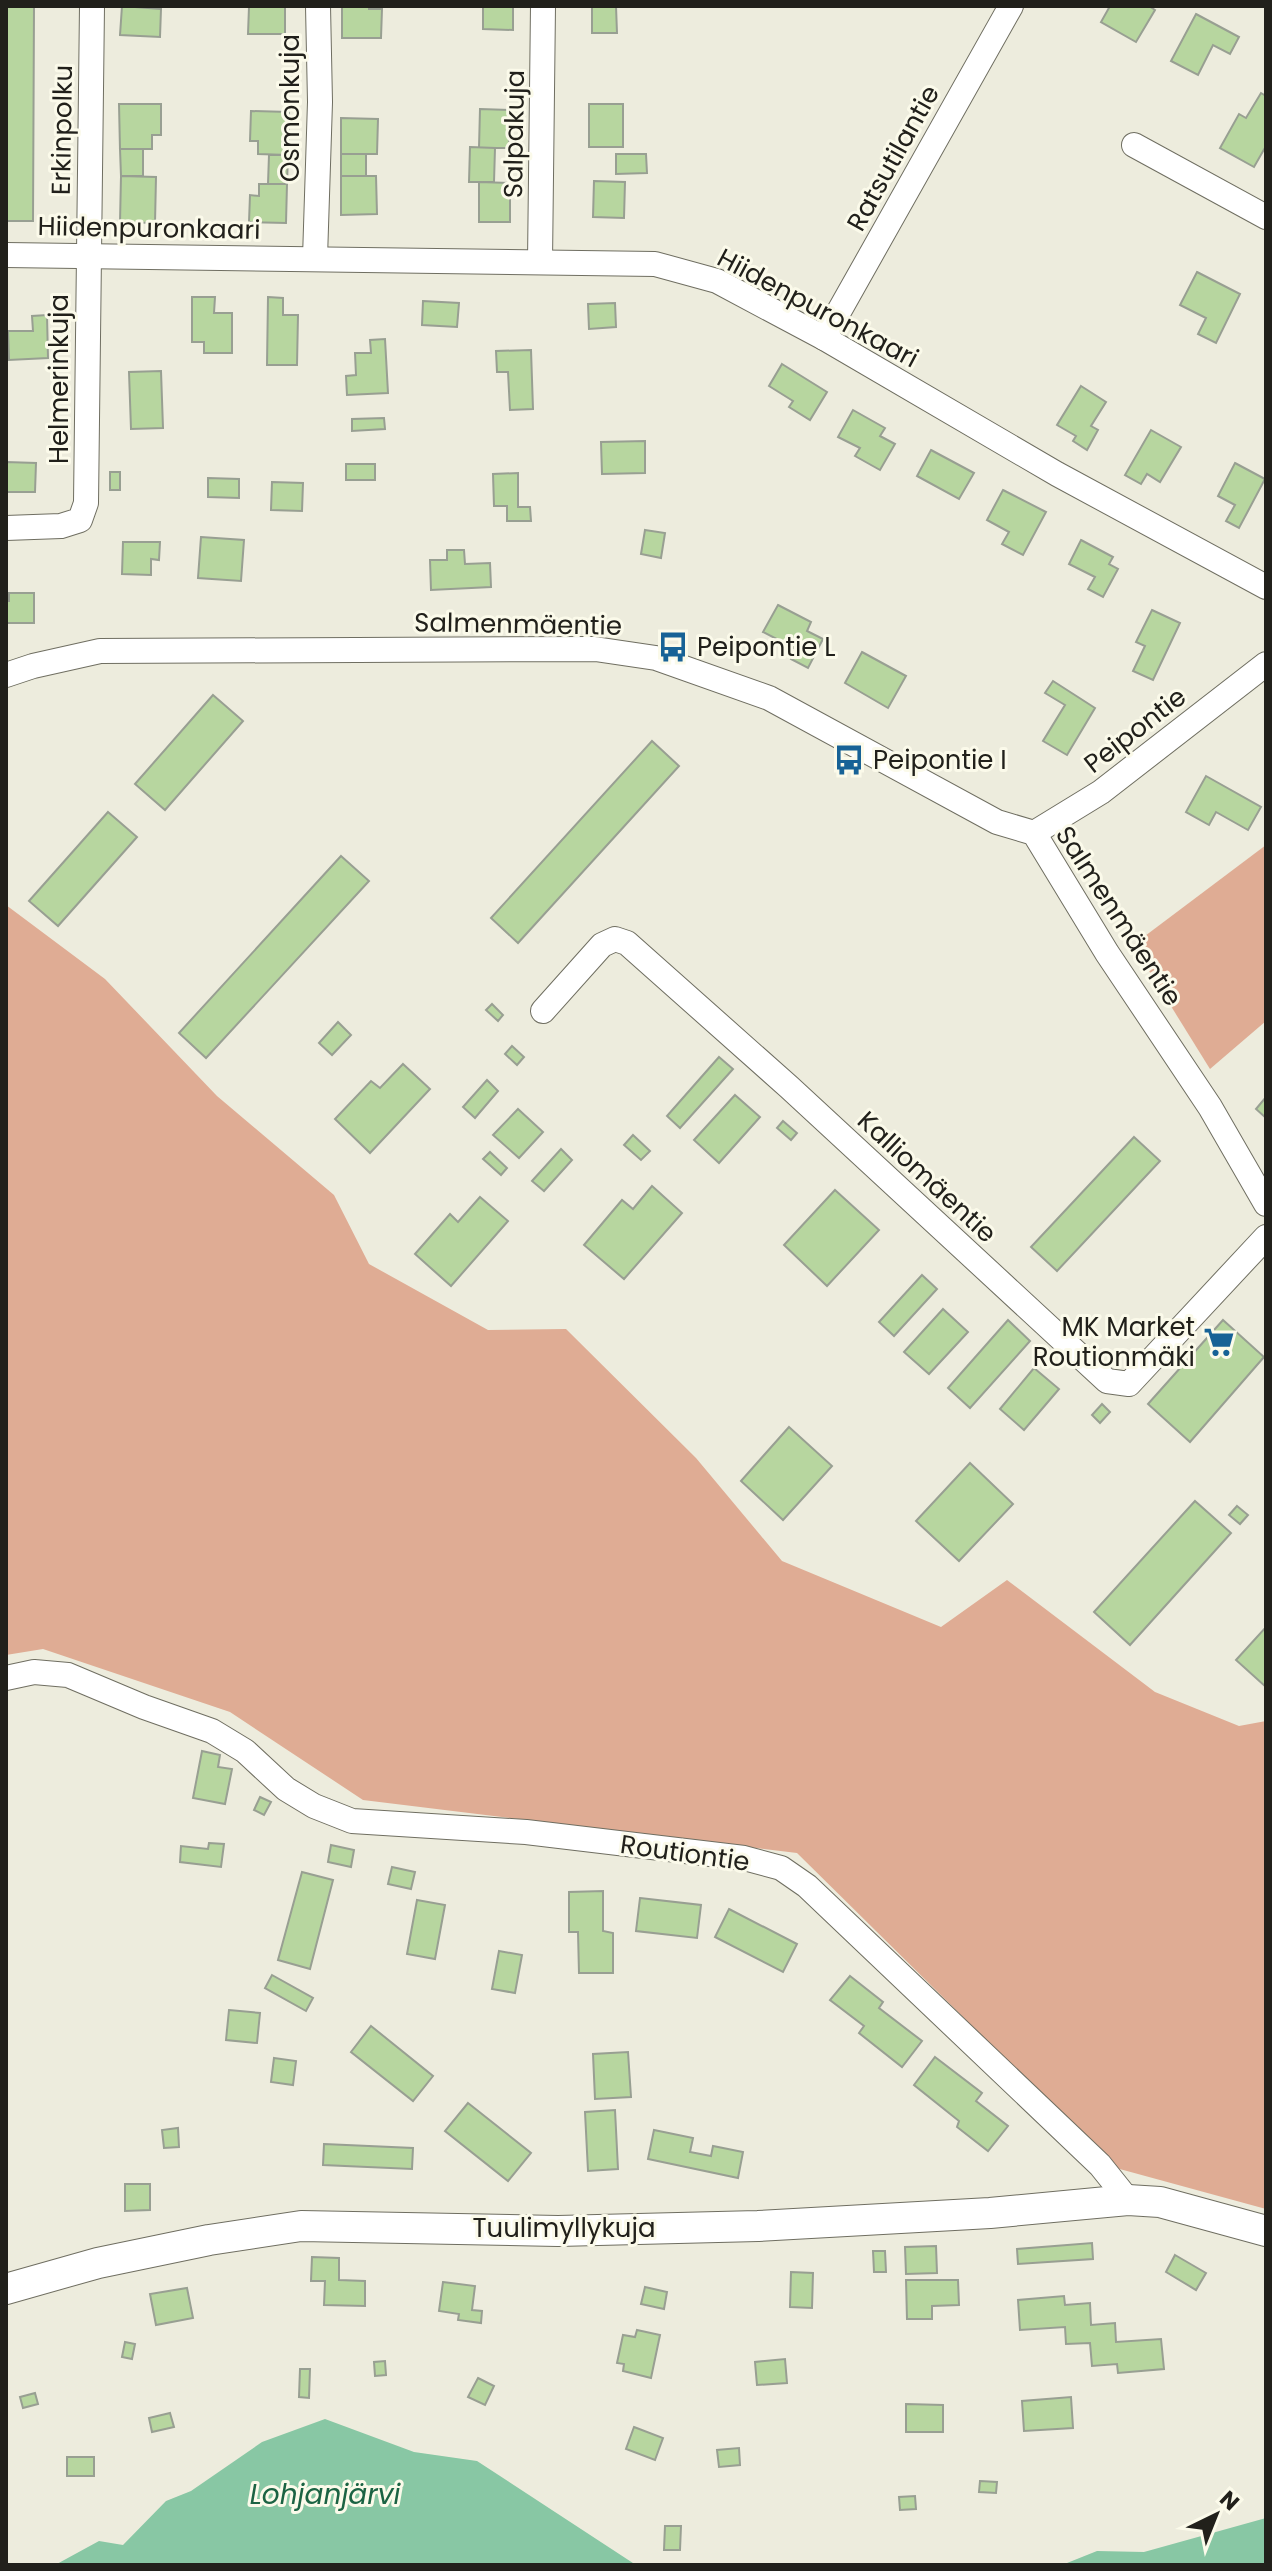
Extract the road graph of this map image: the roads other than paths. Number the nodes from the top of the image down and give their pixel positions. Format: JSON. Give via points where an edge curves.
{"nodes":[{"id":1,"x":92,"y":6,"type":"edge"},
{"id":2,"x":318,"y":6,"type":"edge"},
{"id":3,"x":543,"y":6,"type":"edge"},
{"id":4,"x":1011,"y":6,"type":"edge"},
{"id":5,"x":1134,"y":145,"type":"dead end"},
{"id":6,"x":1266,"y":217,"type":"edge"},
{"id":7,"x":6,"y":255,"type":"edge"},
{"id":8,"x":88,"y":255,"type":"junction"},
{"id":9,"x":315,"y":258,"type":"junction"},
{"id":10,"x":540,"y":262,"type":"junction"},
{"id":11,"x":824,"y":338,"type":"junction"},
{"id":12,"x":6,"y":528,"type":"edge"},
{"id":13,"x":1266,"y":587,"type":"edge"},
{"id":14,"x":1266,"y":664,"type":"edge"},
{"id":15,"x":6,"y":675,"type":"edge"},
{"id":16,"x":1034,"y":833,"type":"junction"},
{"id":17,"x":543,"y":1011,"type":"dead end"},
{"id":18,"x":1266,"y":1204,"type":"edge"},
{"id":19,"x":1266,"y":1237,"type":"edge"},
{"id":20,"x":6,"y":1678,"type":"edge"},
{"id":21,"x":1128,"y":2200,"type":"junction"},
{"id":22,"x":1266,"y":2231,"type":"edge"},
{"id":23,"x":6,"y":2289,"type":"edge"}],
"edges":[{"from":1,"to":8,"type":"street","name":"Erkinpolku"},
{"from":2,"to":9,"type":"street","name":"Osmonkuja"},
{"from":3,"to":10,"type":"street","name":"Salpakuja"},
{"from":4,"to":11,"type":"street","name":"Ratsutilantie"},
{"from":5,"to":6,"type":"street"},
{"from":7,"to":8,"type":"street","name":"Hiidenpuronkaari"},
{"from":8,"to":9,"type":"street","name":"Hiidenpuronkaari"},
{"from":8,"to":12,"type":"street","name":"Helmerinkuja","via":[[86,503],[80,520],[61,526]]},
{"from":9,"to":10,"type":"street","name":"Hiidenpuronkaari"},
{"from":10,"to":11,"type":"street","name":"Hiidenpuronkaari","via":[[655,264],[717,281]]},
{"from":11,"to":13,"type":"street","name":"Hiidenpuronkaari","via":[[1057,474]]},
{"from":14,"to":16,"type":"street","name":"Peipontie","via":[[1101,792]]},
{"from":15,"to":16,"type":"street","name":"Salmenmäentie","via":[[100,651],[595,649],[656,658],[769,698],[997,822]]},
{"from":16,"to":18,"type":"street","name":"Salmenmäentie"},
{"from":17,"to":19,"type":"street","name":"Kalliomäentie","via":[[602,945],[615,939],[627,943],[1107,1381],[1129,1384]]},
{"from":20,"to":21,"type":"street","name":"Routiontie","via":[[34,1672],[68,1675],[212,1731],[245,1751],[286,1789],[352,1821],[526,1832],[744,1858],[781,1868],[807,1886],[1089,2154]]},
{"from":21,"to":22,"type":"street","via":[[1171,2205]]},
{"from":21,"to":23,"type":"street","name":"Tuulimyllykuja","via":[[758,2226],[558,2231],[301,2226],[98,2263]]}]}
